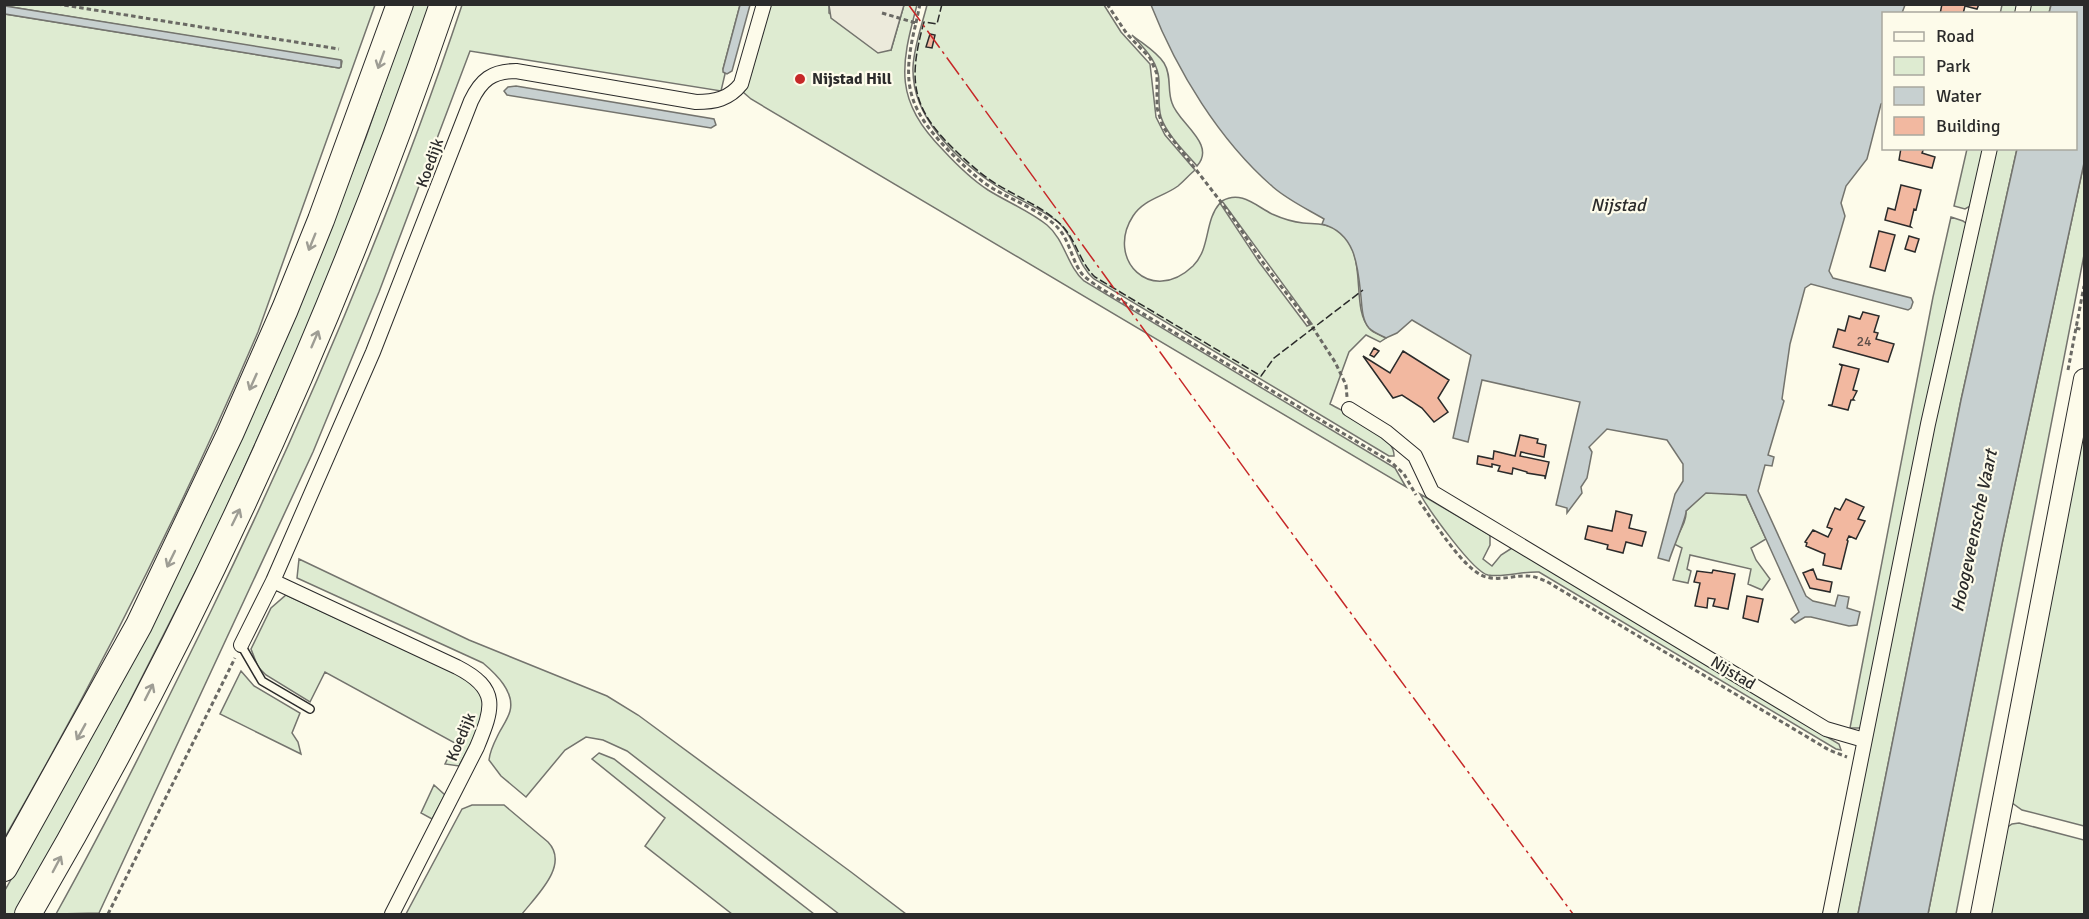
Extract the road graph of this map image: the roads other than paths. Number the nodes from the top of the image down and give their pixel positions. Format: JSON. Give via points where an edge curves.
{"nodes":[{"id":1,"x":400,"y":4,"type":"edge"},
{"id":2,"x":442,"y":4,"type":"edge"},
{"id":3,"x":764,"y":4,"type":"edge"},
{"id":4,"x":1990,"y":150,"type":"edge"},
{"id":5,"x":2085,"y":379,"type":"edge"},
{"id":6,"x":1349,"y":409,"type":"road end"},
{"id":7,"x":273,"y":581,"type":"junction"},
{"id":8,"x":241,"y":645,"type":"joint"},
{"id":9,"x":310,"y":709,"type":"dead end"},
{"id":10,"x":1864,"y":740,"type":"junction"},
{"id":11,"x":4,"y":868,"type":"edge"},
{"id":12,"x":28,"y":915,"type":"edge"},
{"id":13,"x":393,"y":915,"type":"edge"},
{"id":14,"x":1830,"y":915,"type":"edge"},
{"id":15,"x":1981,"y":915,"type":"edge"}],
"edges":[{"from":1,"to":11,"type":"highway","one_way":true,"via":[[321,220],[230,434],[139,625]]},
{"from":12,"to":2,"type":"highway","one_way":true,"via":[[146,698],[286,408],[358,236]]},
{"from":3,"to":7,"type":"street","name":"Koedijk","via":[[741,84],[716,102],[516,71],[494,74],[483,82],[474,94],[374,352]]},
{"from":4,"to":10,"type":"street","via":[[1928,424]]},
{"from":5,"to":15,"type":"street"},
{"from":6,"to":10,"type":"street","name":"Nijstad","via":[[1415,456],[1432,492],[1826,729]]},
{"from":7,"to":8,"type":"street","name":"Koedijk"},
{"from":7,"to":13,"type":"street","name":"Koedijk","via":[[472,675],[489,695],[488,722]]},
{"from":8,"to":9,"type":"lane","via":[[262,681]]},
{"from":10,"to":14,"type":"street"}]}
